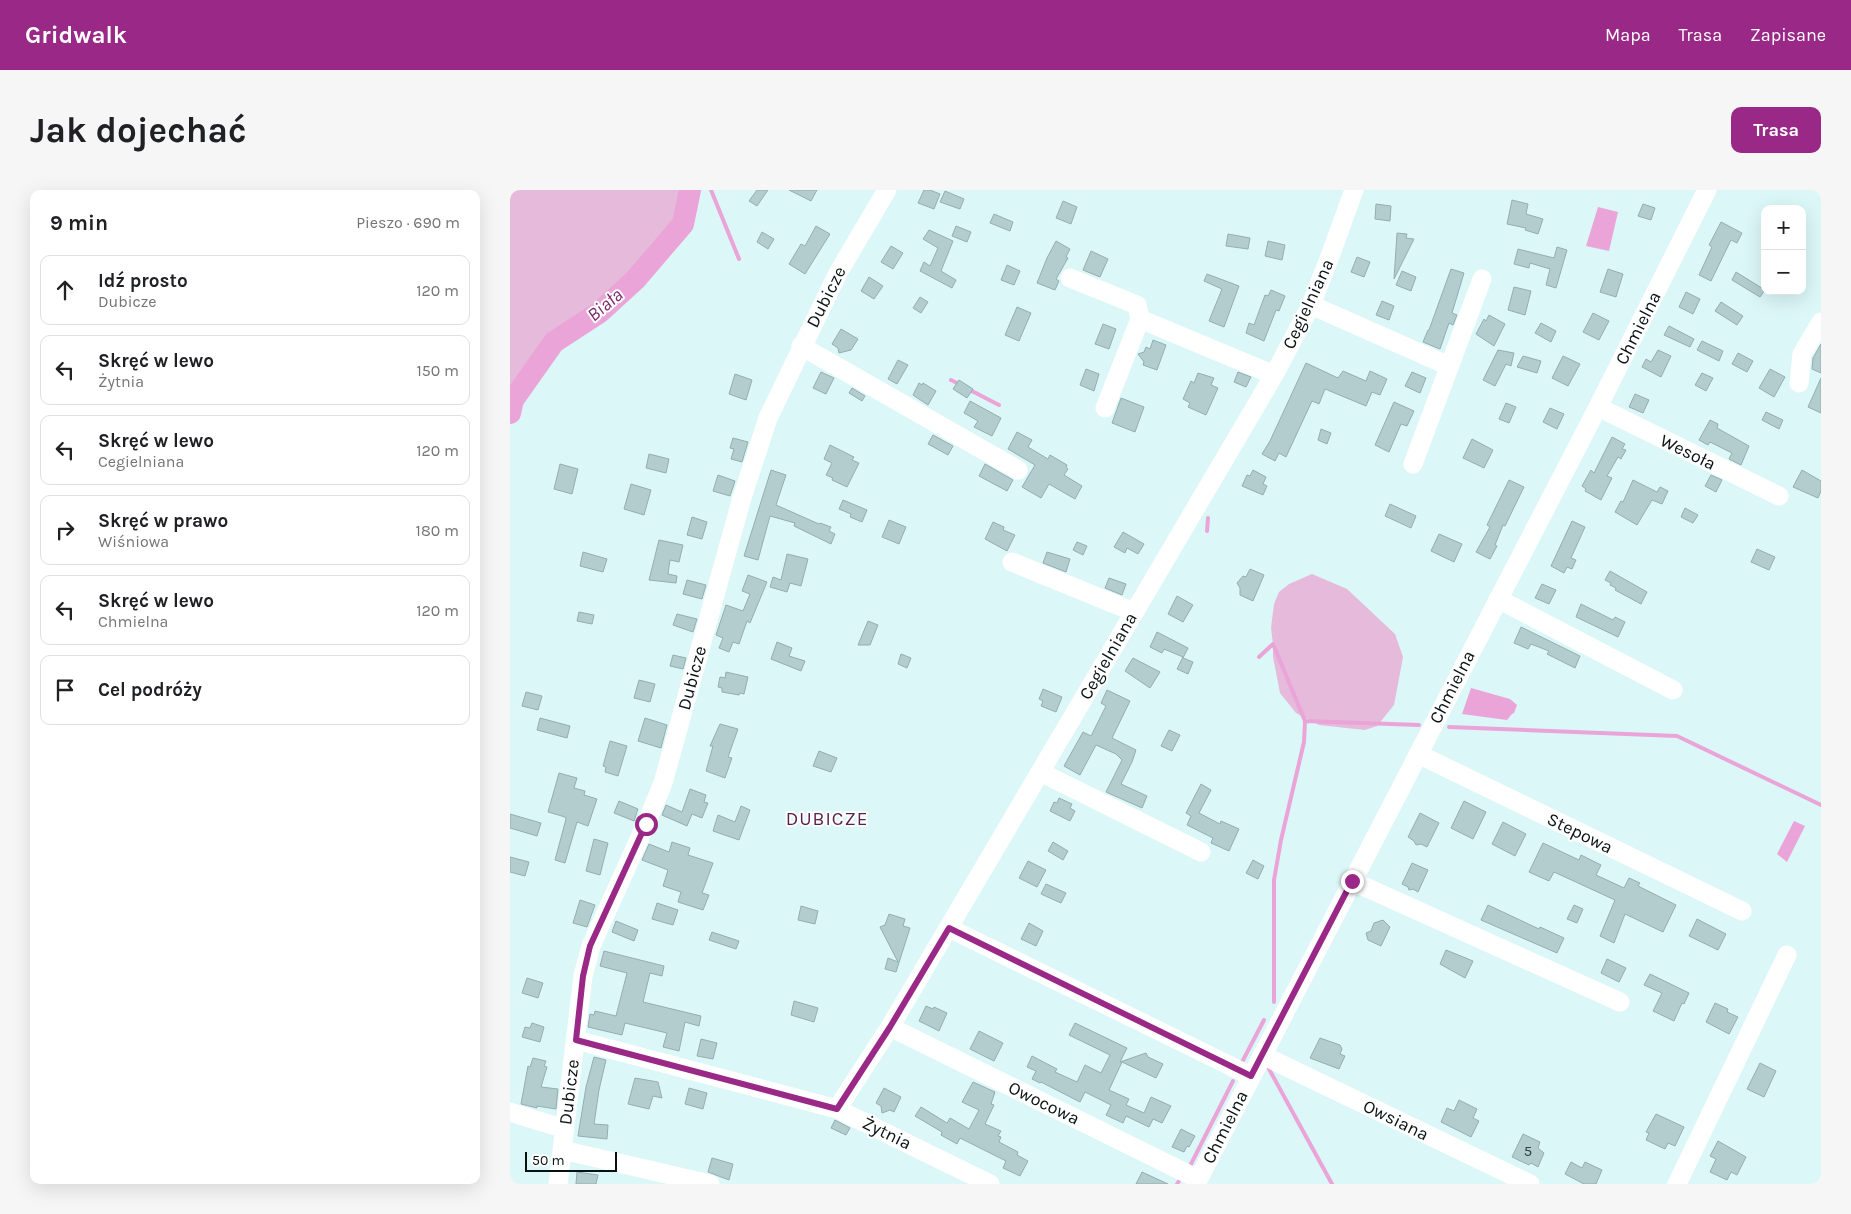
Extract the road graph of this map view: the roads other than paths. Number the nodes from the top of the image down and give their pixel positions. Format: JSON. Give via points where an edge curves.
{"nodes":[{"id":1,"x":887,"y":190,"type":"edge"},
{"id":2,"x":1354,"y":190,"type":"edge"},
{"id":3,"x":1707,"y":190,"type":"edge"},
{"id":4,"x":1070,"y":278,"type":"dead end"},
{"id":5,"x":1482,"y":279,"type":"dead end"},
{"id":6,"x":1311,"y":305,"type":"junction"},
{"id":7,"x":1140,"y":319,"type":"junction"},
{"id":8,"x":1821,"y":322,"type":"edge"},
{"id":9,"x":801,"y":346,"type":"junction"},
{"id":10,"x":1449,"y":366,"type":"junction"},
{"id":11,"x":1274,"y":375,"type":"junction"},
{"id":12,"x":1799,"y":383,"type":"dead end"},
{"id":13,"x":1598,"y":407,"type":"junction"},
{"id":14,"x":1105,"y":408,"type":"dead end"},
{"id":15,"x":1413,"y":464,"type":"dead end"},
{"id":16,"x":1018,"y":470,"type":"dead end"},
{"id":17,"x":1779,"y":496,"type":"dead end"},
{"id":18,"x":1012,"y":562,"type":"dead end"},
{"id":19,"x":1498,"y":598,"type":"junction"},
{"id":20,"x":1134,"y":612,"type":"junction"},
{"id":21,"x":1673,"y":690,"type":"dead end"},
{"id":22,"x":1418,"y":754,"type":"junction"},
{"id":23,"x":1040,"y":772,"type":"junction"},
{"id":24,"x":1201,"y":852,"type":"dead end"},
{"id":25,"x":1352,"y":881,"type":"junction"},
{"id":26,"x":1742,"y":911,"type":"dead end"},
{"id":27,"x":949,"y":928,"type":"junction"},
{"id":28,"x":1787,"y":956,"type":"dead end"},
{"id":29,"x":1620,"y":1002,"type":"dead end"},
{"id":30,"x":890,"y":1027,"type":"junction"},
{"id":31,"x":576,"y":1040,"type":"junction"},
{"id":32,"x":1262,"y":1055,"type":"junction"},
{"id":33,"x":1251,"y":1076,"type":"junction"},
{"id":34,"x":837,"y":1109,"type":"junction"},
{"id":35,"x":510,"y":1112,"type":"edge"},
{"id":36,"x":565,"y":1129,"type":"junction"},
{"id":37,"x":562,"y":1150,"type":"junction"},
{"id":38,"x":1197,"y":1182,"type":"edge"},
{"id":39,"x":558,"y":1184,"type":"edge"},
{"id":40,"x":710,"y":1184,"type":"edge"},
{"id":41,"x":990,"y":1184,"type":"edge"},
{"id":42,"x":1530,"y":1184,"type":"edge"},
{"id":43,"x":1677,"y":1184,"type":"edge"}],
"edges":[{"from":1,"to":9,"type":"street","name":"Dubicze","via":[[838,273]]},
{"from":2,"to":6,"type":"street","name":"Cegielniana"},
{"from":3,"to":13,"type":"street","name":"Chmielna"},
{"from":4,"to":7,"type":"street","via":[[1137,305]]},
{"from":5,"to":10,"type":"street"},
{"from":6,"to":10,"type":"street"},
{"from":6,"to":11,"type":"street","name":"Cegielniana"},
{"from":7,"to":11,"type":"street"},
{"from":7,"to":14,"type":"street"},
{"from":8,"to":12,"type":"street","via":[[1802,354]]},
{"from":9,"to":16,"type":"street"},
{"from":9,"to":31,"type":"street","name":"Dubicze","via":[[768,418],[741,501],[663,782],[590,946],[583,976]]},
{"from":10,"to":15,"type":"street"},
{"from":11,"to":20,"type":"street","name":"Cegielniana"},
{"from":13,"to":17,"type":"street","name":"Wesoła"},
{"from":13,"to":19,"type":"street","name":"Chmielna"},
{"from":18,"to":20,"type":"street"},
{"from":19,"to":21,"type":"street"},
{"from":19,"to":22,"type":"street","name":"Chmielna"},
{"from":20,"to":23,"type":"street","name":"Cegielniana"},
{"from":22,"to":25,"type":"street","name":"Chmielna"},
{"from":22,"to":26,"type":"street","name":"Stepowa"},
{"from":23,"to":24,"type":"street"},
{"from":23,"to":27,"type":"street","name":"Cegielniana"},
{"from":25,"to":29,"type":"street"},
{"from":25,"to":32,"type":"street","name":"Chmielna"},
{"from":27,"to":30,"type":"street","name":"Cegielniana"},
{"from":27,"to":33,"type":"street"},
{"from":28,"to":43,"type":"street"},
{"from":30,"to":34,"type":"street","name":"Cegielniana"},
{"from":30,"to":38,"type":"street","name":"Owocowa"},
{"from":31,"to":34,"type":"street","name":"Żytnia"},
{"from":31,"to":36,"type":"street","name":"Dubicze"},
{"from":32,"to":33,"type":"street","name":"Chmielna"},
{"from":32,"to":42,"type":"street","name":"Owsiana"},
{"from":33,"to":38,"type":"street","name":"Chmielna"},
{"from":34,"to":41,"type":"street","name":"Żytnia"},
{"from":35,"to":36,"type":"street"},
{"from":36,"to":37,"type":"street","name":"Dubicze"},
{"from":37,"to":39,"type":"street","name":"Dubicze"},
{"from":37,"to":40,"type":"street"}]}
